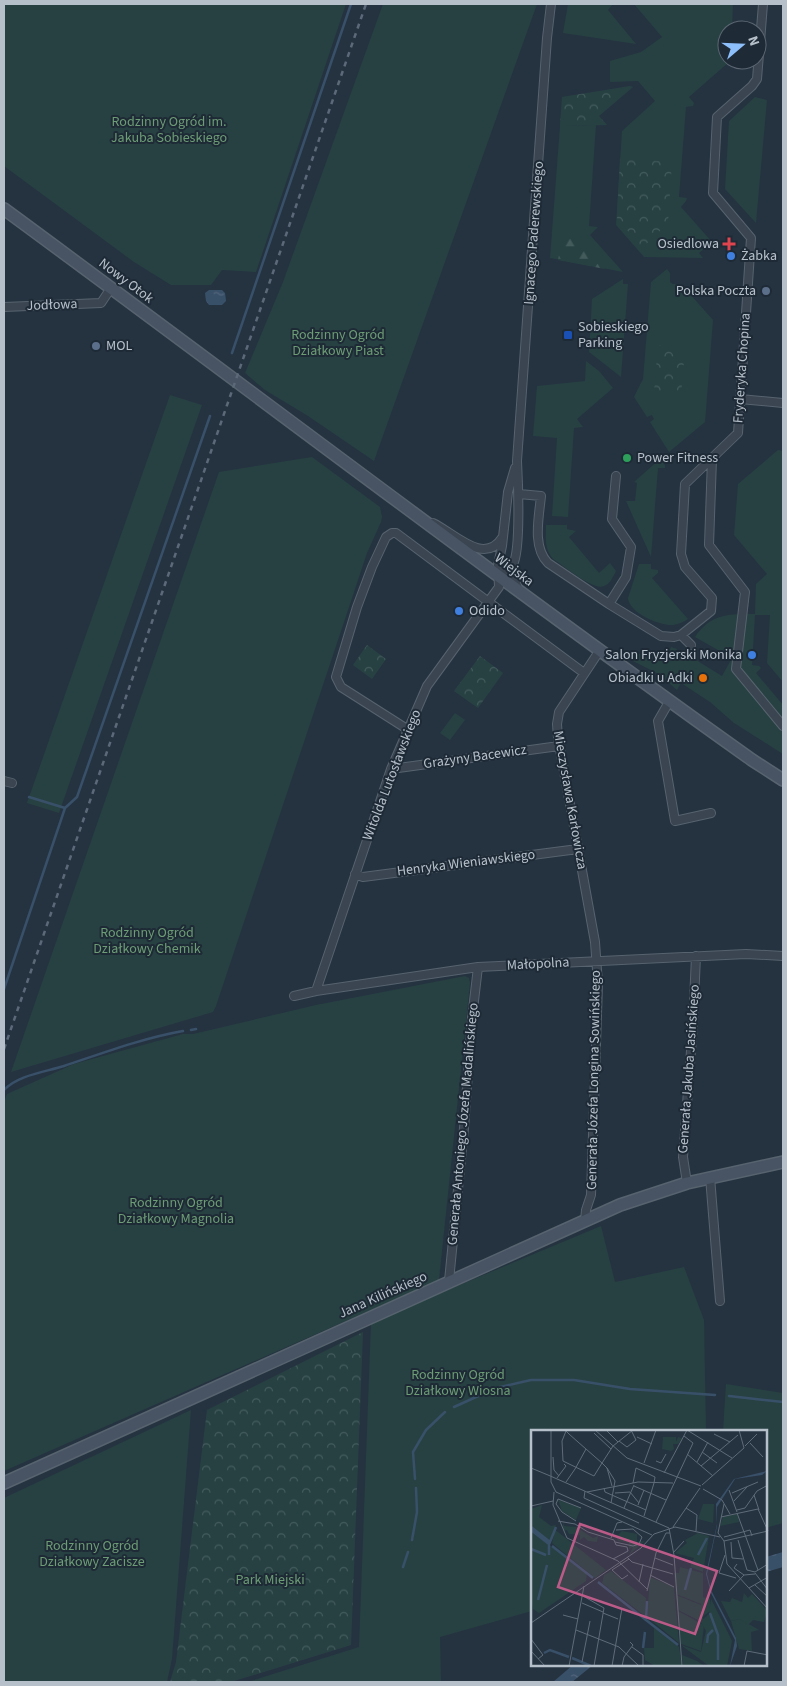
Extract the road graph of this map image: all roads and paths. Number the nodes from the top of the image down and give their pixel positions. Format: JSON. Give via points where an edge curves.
{"nodes":[{"id":1,"x":551,"y":4,"type":"edge"},
{"id":2,"x":763,"y":4,"type":"edge"},
{"id":3,"x":4,"y":209,"type":"edge"},
{"id":4,"x":111,"y":288,"type":"junction"},
{"id":5,"x":4,"y":307,"type":"edge"},
{"id":6,"x":231,"y":377,"type":"joint"},
{"id":7,"x":740,"y":399,"type":"junction"},
{"id":8,"x":783,"y":403,"type":"edge"},
{"id":9,"x":712,"y":459,"type":"junction"},
{"id":10,"x":517,"y":461,"type":"junction"},
{"id":11,"x":616,"y":476,"type":"dead end"},
{"id":12,"x":519,"y":494,"type":"junction"},
{"id":13,"x":415,"y":514,"type":"junction"},
{"id":14,"x":503,"y":536,"type":"junction"},
{"id":15,"x":514,"y":564,"type":"junction"},
{"id":16,"x":499,"y":577,"type":"junction"},
{"id":17,"x":519,"y":593,"type":"junction"},
{"id":18,"x":489,"y":603,"type":"junction"},
{"id":19,"x":609,"y":604,"type":"junction"},
{"id":20,"x":681,"y":635,"type":"junction"},
{"id":21,"x":690,"y":645,"type":"dead end"},
{"id":22,"x":600,"y":650,"type":"junction"},
{"id":23,"x":584,"y":673,"type":"junction"},
{"id":24,"x":669,"y":702,"type":"junction"},
{"id":25,"x":783,"y":726,"type":"edge"},
{"id":26,"x":408,"y":729,"type":"junction"},
{"id":27,"x":559,"y":746,"type":"junction"},
{"id":28,"x":391,"y":769,"type":"junction"},
{"id":29,"x":783,"y":780,"type":"edge"},
{"id":30,"x":711,"y":813,"type":"dead end"},
{"id":31,"x":578,"y":848,"type":"junction"},
{"id":32,"x":355,"y":874,"type":"junction"},
{"id":33,"x":696,"y":956,"type":"junction"},
{"id":34,"x":783,"y":956,"type":"edge"},
{"id":35,"x":596,"y":962,"type":"junction"},
{"id":36,"x":478,"y":967,"type":"junction"},
{"id":37,"x":316,"y":991,"type":"junction"},
{"id":38,"x":294,"y":996,"type":"dead end"},
{"id":39,"x":783,"y":1162,"type":"edge"},
{"id":40,"x":710,"y":1178,"type":"junction"},
{"id":41,"x":687,"y":1183,"type":"junction"},
{"id":42,"x":590,"y":1199,"type":"junction"},
{"id":43,"x":598,"y":1215,"type":"junction"},
{"id":44,"x":585,"y":1221,"type":"junction"},
{"id":45,"x":449,"y":1281,"type":"junction"},
{"id":46,"x":720,"y":1301,"type":"dead end"},
{"id":47,"x":4,"y":1482,"type":"edge"}],
"edges":[{"from":1,"to":10,"type":"street","name":"Ignacego Paderewskiego"},
{"from":2,"to":7,"type":"street","name":"Fryderyka Chopina","via":[[757,79],[717,117],[713,193],[751,238]]},
{"from":3,"to":4,"type":"main road","name":"Nowy Otok"},
{"from":4,"to":5,"type":"street","name":"Jodłowa","via":[[101,302]]},
{"from":4,"to":6,"type":"main road","name":"Nowy Otok"},
{"from":6,"to":13,"type":"main road","name":"Wiejska"},
{"from":7,"to":8,"type":"street"},
{"from":7,"to":9,"type":"street","name":"Fryderyka Chopina","via":[[738,433]]},
{"from":9,"to":20,"type":"street","name":"Fryderyka Chopina","via":[[684,484],[681,554],[685,567],[713,602],[711,611]]},
{"from":9,"to":25,"type":"street","via":[[708,545],[745,592],[736,669]]},
{"from":10,"to":12,"type":"street"},
{"from":10,"to":14,"type":"street","via":[[508,492]]},
{"from":11,"to":19,"type":"street","via":[[612,519],[632,547],[626,577]]},
{"from":12,"to":15,"type":"street"},
{"from":12,"to":19,"type":"street","via":[[541,496],[538,542],[543,558]]},
{"from":13,"to":14,"type":"street","via":[[475,548],[485,550],[494,547]]},
{"from":13,"to":16,"type":"main road","name":"Wiejska"},
{"from":14,"to":16,"type":"street"},
{"from":15,"to":16,"type":"street"},
{"from":15,"to":17,"type":"street"},
{"from":16,"to":17,"type":"main road","name":"Wiejska"},
{"from":16,"to":18,"type":"street","name":"Witolda Lutosławskiego","via":[[497,590]]},
{"from":17,"to":22,"type":"main road","name":"Wiejska"},
{"from":18,"to":23,"type":"street"},
{"from":18,"to":26,"type":"street","name":"Witolda Lutosławskiego","via":[[427,686]]},
{"from":18,"to":26,"type":"street","via":[[396,534],[386,537],[357,607],[336,677],[341,687]]},
{"from":19,"to":20,"type":"street","via":[[661,636]]},
{"from":20,"to":21,"type":"street"},
{"from":22,"to":23,"type":"street","name":"Mieczysława Karłowicza"},
{"from":22,"to":24,"type":"main road","name":"Wiejska"},
{"from":23,"to":27,"type":"street","name":"Mieczysława Karłowicza","via":[[559,712]]},
{"from":24,"to":29,"type":"main road","name":"Wiejska"},
{"from":24,"to":30,"type":"street","via":[[658,721],[675,821]]},
{"from":26,"to":28,"type":"street","name":"Witolda Lutosławskiego"},
{"from":27,"to":28,"type":"street","name":"Grażyny Bacewicz"},
{"from":27,"to":31,"type":"street","name":"Mieczysława Karłowicza"},
{"from":28,"to":32,"type":"street","name":"Witolda Lutosławskiego"},
{"from":31,"to":32,"type":"street","name":"Henryka Wieniawskiego","via":[[363,877]]},
{"from":31,"to":35,"type":"street","name":"Mieczysława Karłowicza"},
{"from":32,"to":37,"type":"street","name":"Witolda Lutosławskiego"},
{"from":33,"to":34,"type":"street","name":"Małopolna"},
{"from":33,"to":35,"type":"street","name":"Małopolna"},
{"from":33,"to":41,"type":"street","name":"Generała Jakuba Jasińskiego","via":[[683,1157]]},
{"from":35,"to":36,"type":"street","name":"Małopolna"},
{"from":35,"to":42,"type":"street","name":"Generała Józefa Longina Sowińskiego"},
{"from":36,"to":37,"type":"street","name":"Małopolna"},
{"from":36,"to":45,"type":"street","name":"Generała Antoniego Józefa Madalińskiego"},
{"from":37,"to":38,"type":"street","name":"Małopolna"},
{"from":39,"to":40,"type":"main road","name":"Jana Kilińskiego"},
{"from":40,"to":41,"type":"main road","name":"Jana Kilińskiego"},
{"from":40,"to":46,"type":"street"},
{"from":41,"to":43,"type":"main road","name":"Jana Kilińskiego"},
{"from":42,"to":43,"type":"street","name":"Generała Józefa Longina Sowińskiego"},
{"from":42,"to":44,"type":"street","name":"Generała Józefa Longina Sowińskiego"},
{"from":43,"to":44,"type":"main road","name":"Jana Kilińskiego"},
{"from":44,"to":45,"type":"main road","name":"Jana Kilińskiego"},
{"from":45,"to":47,"type":"main road","name":"Jana Kilińskiego"}]}
